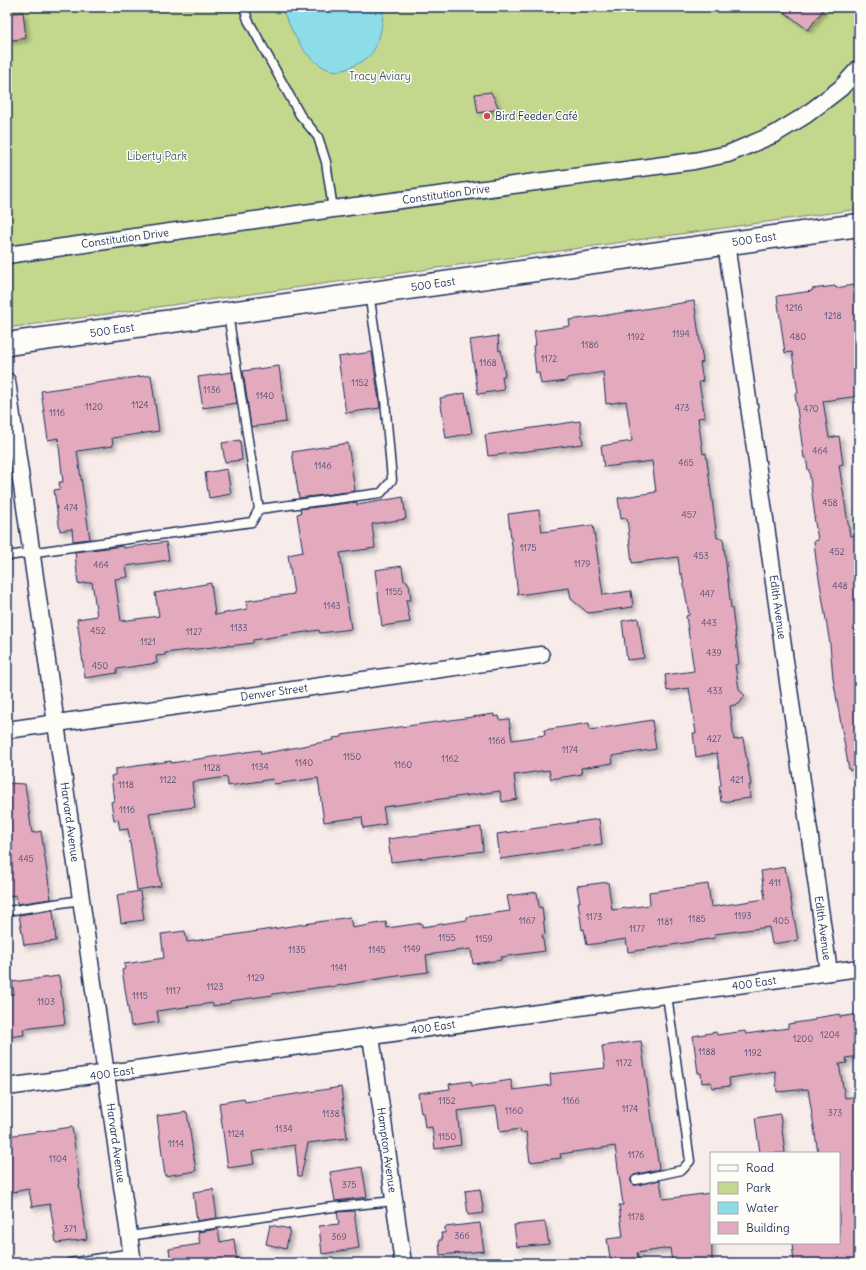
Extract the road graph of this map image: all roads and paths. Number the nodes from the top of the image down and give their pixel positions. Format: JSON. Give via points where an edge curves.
{"nodes":[{"id":1,"x":244,"y":7,"type":"edge"},
{"id":2,"x":859,"y":68,"type":"edge"},
{"id":3,"x":333,"y":209,"type":"junction"},
{"id":4,"x":859,"y":224,"type":"edge"},
{"id":5,"x":726,"y":243,"type":"junction"},
{"id":6,"x":7,"y":255,"type":"edge"},
{"id":7,"x":369,"y":293,"type":"junction"},
{"id":8,"x":228,"y":313,"type":"junction"},
{"id":9,"x":7,"y":344,"type":"edge"},
{"id":10,"x":7,"y":381,"type":"edge"},
{"id":11,"x":259,"y":509,"type":"junction"},
{"id":12,"x":31,"y":552,"type":"junction"},
{"id":13,"x":7,"y":556,"type":"edge"},
{"id":14,"x":541,"y":655,"type":"dead end"},
{"id":15,"x":56,"y":723,"type":"junction"},
{"id":16,"x":7,"y":730,"type":"edge"},
{"id":17,"x":81,"y":900,"type":"junction"},
{"id":18,"x":7,"y":912,"type":"edge"},
{"id":19,"x":859,"y":968,"type":"edge"},
{"id":20,"x":829,"y":972,"type":"junction"},
{"id":21,"x":667,"y":995,"type":"junction"},
{"id":22,"x":371,"y":1036,"type":"junction"},
{"id":23,"x":106,"y":1073,"type":"junction"},
{"id":24,"x":7,"y":1087,"type":"edge"},
{"id":25,"x":636,"y":1180,"type":"dead end"},
{"id":26,"x":394,"y":1201,"type":"junction"},
{"id":27,"x":129,"y":1236,"type":"junction"},
{"id":28,"x":132,"y":1258,"type":"edge"},
{"id":29,"x":70,"y":1263,"type":"edge"},
{"id":30,"x":403,"y":1263,"type":"edge"}],
"edges":[{"from":1,"to":3,"type":"lane","via":[[248,20],[300,115],[318,137],[326,162]]},
{"from":2,"to":3,"type":"street","name":"Constitution Drive","via":[[840,88],[806,115],[775,134],[728,154],[694,161]]},
{"from":3,"to":6,"type":"street","name":"Constitution Drive"},
{"from":4,"to":5,"type":"street","name":"500 East"},
{"from":5,"to":7,"type":"street","name":"500 East"},
{"from":5,"to":20,"type":"street","name":"Edith Avenue"},
{"from":7,"to":8,"type":"street","name":"500 East"},
{"from":7,"to":11,"type":"lane","via":[[385,400],[392,480],[382,493]]},
{"from":8,"to":9,"type":"street","name":"500 East"},
{"from":8,"to":11,"type":"lane"},
{"from":10,"to":12,"type":"street","name":"Harvard Avenue"},
{"from":11,"to":12,"type":"lane","via":[[252,522]]},
{"from":12,"to":13,"type":"lane"},
{"from":12,"to":15,"type":"street","name":"Harvard Avenue"},
{"from":14,"to":15,"type":"street","name":"Denver Street"},
{"from":15,"to":16,"type":"street","name":"Denver Street"},
{"from":15,"to":17,"type":"street","name":"Harvard Avenue"},
{"from":17,"to":18,"type":"lane"},
{"from":17,"to":23,"type":"street","name":"Harvard Avenue"},
{"from":19,"to":20,"type":"street","name":"400 East"},
{"from":20,"to":21,"type":"street","name":"400 East"},
{"from":21,"to":22,"type":"street","name":"400 East"},
{"from":21,"to":25,"type":"lane","via":[[690,1161],[682,1170]]},
{"from":22,"to":23,"type":"street","name":"400 East"},
{"from":22,"to":26,"type":"street","name":"Hampton Avenue"},
{"from":23,"to":24,"type":"street","name":"400 East"},
{"from":23,"to":27,"type":"street","name":"Harvard Avenue"},
{"from":26,"to":27,"type":"lane","via":[[325,1208]]},
{"from":26,"to":30,"type":"street","name":"Hampton Avenue"},
{"from":27,"to":28,"type":"street","name":"Harvard Avenue"},
{"from":28,"to":29,"type":"lane"}]}
